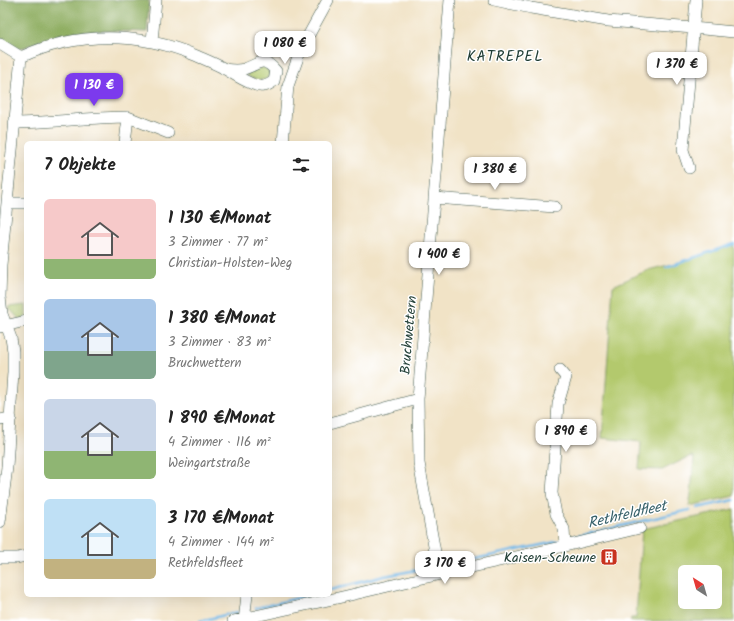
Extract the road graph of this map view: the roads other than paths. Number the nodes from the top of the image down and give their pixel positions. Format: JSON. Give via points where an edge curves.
{"nodes":[{"id":1,"x":156,"y":0,"type":"edge"},
{"id":2,"x":328,"y":0,"type":"edge"},
{"id":3,"x":450,"y":0,"type":"edge"},
{"id":4,"x":494,"y":0,"type":"edge"},
{"id":5,"x":696,"y":0,"type":"edge"},
{"id":6,"x":525,"y":3,"type":"edge"},
{"id":7,"x":693,"y":28,"type":"junction"},
{"id":8,"x":734,"y":32,"type":"edge"},
{"id":9,"x":152,"y":41,"type":"junction"},
{"id":10,"x":0,"y":44,"type":"edge"},
{"id":11,"x":21,"y":57,"type":"junction"},
{"id":12,"x":224,"y":69,"type":"junction"},
{"id":13,"x":274,"y":81,"type":"junction"},
{"id":14,"x":288,"y":86,"type":"junction"},
{"id":15,"x":128,"y":117,"type":"junction"},
{"id":16,"x":14,"y":123,"type":"junction"},
{"id":17,"x":168,"y":133,"type":"dead end"},
{"id":18,"x":125,"y":141,"type":"edge"},
{"id":19,"x":283,"y":141,"type":"edge"},
{"id":20,"x":689,"y":168,"type":"dead end"},
{"id":21,"x":434,"y":198,"type":"junction"},
{"id":22,"x":7,"y":203,"type":"junction"},
{"id":23,"x":24,"y":203,"type":"edge"},
{"id":24,"x":555,"y":207,"type":"dead end"},
{"id":25,"x":24,"y":321,"type":"edge"},
{"id":26,"x":3,"y":326,"type":"edge"},
{"id":27,"x":560,"y":370,"type":"dead end"},
{"id":28,"x":418,"y":398,"type":"junction"},
{"id":29,"x":5,"y":419,"type":"edge"},
{"id":30,"x":332,"y":422,"type":"edge"},
{"id":31,"x":0,"y":522,"type":"edge"},
{"id":32,"x":640,"y":528,"type":"dead end"},
{"id":33,"x":565,"y":546,"type":"junction"},
{"id":34,"x":435,"y":552,"type":"dead end"},
{"id":35,"x":24,"y":556,"type":"edge"},
{"id":36,"x":0,"y":558,"type":"edge"},
{"id":37,"x":247,"y":597,"type":"edge"},
{"id":38,"x":244,"y":620,"type":"edge"},
{"id":39,"x":233,"y":621,"type":"edge"}],
"edges":[{"from":1,"to":9,"type":"street"},
{"from":2,"to":14,"type":"street","via":[[300,49]]},
{"from":3,"to":21,"type":"street","name":"Bruchwettern"},
{"from":4,"to":6,"type":"street"},
{"from":5,"to":7,"type":"street"},
{"from":6,"to":7,"type":"street","via":[[608,21]]},
{"from":7,"to":8,"type":"street"},
{"from":7,"to":20,"type":"street","via":[[683,150]]},
{"from":9,"to":11,"type":"street","via":[[95,37],[45,47]]},
{"from":9,"to":12,"type":"street","via":[[197,56]]},
{"from":10,"to":11,"type":"street"},
{"from":11,"to":16,"type":"street"},
{"from":12,"to":13,"type":"street","via":[[260,86]]},
{"from":12,"to":13,"type":"street","via":[[244,69],[265,62],[276,71]]},
{"from":13,"to":14,"type":"street"},
{"from":14,"to":19,"type":"street"},
{"from":15,"to":16,"type":"street"},
{"from":15,"to":17,"type":"street"},
{"from":15,"to":18,"type":"street"},
{"from":16,"to":22,"type":"street"},
{"from":21,"to":24,"type":"street"},
{"from":21,"to":28,"type":"street","name":"Bruchwettern"},
{"from":22,"to":23,"type":"street"},
{"from":22,"to":26,"type":"street","via":[[0,297]]},
{"from":25,"to":26,"type":"street"},
{"from":26,"to":29,"type":"street","via":[[11,338],[13,351],[13,372]]},
{"from":27,"to":33,"type":"street","via":[[566,377],[558,404],[552,493],[556,514],[564,529]]},
{"from":28,"to":30,"type":"street"},
{"from":28,"to":34,"type":"street","name":"Bruchwettern","via":[[419,463]]},
{"from":29,"to":31,"type":"street","via":[[6,467]]},
{"from":32,"to":33,"type":"street"},
{"from":33,"to":38,"type":"street"},
{"from":35,"to":36,"type":"street"},
{"from":37,"to":38,"type":"street"},
{"from":38,"to":39,"type":"street"}]}
